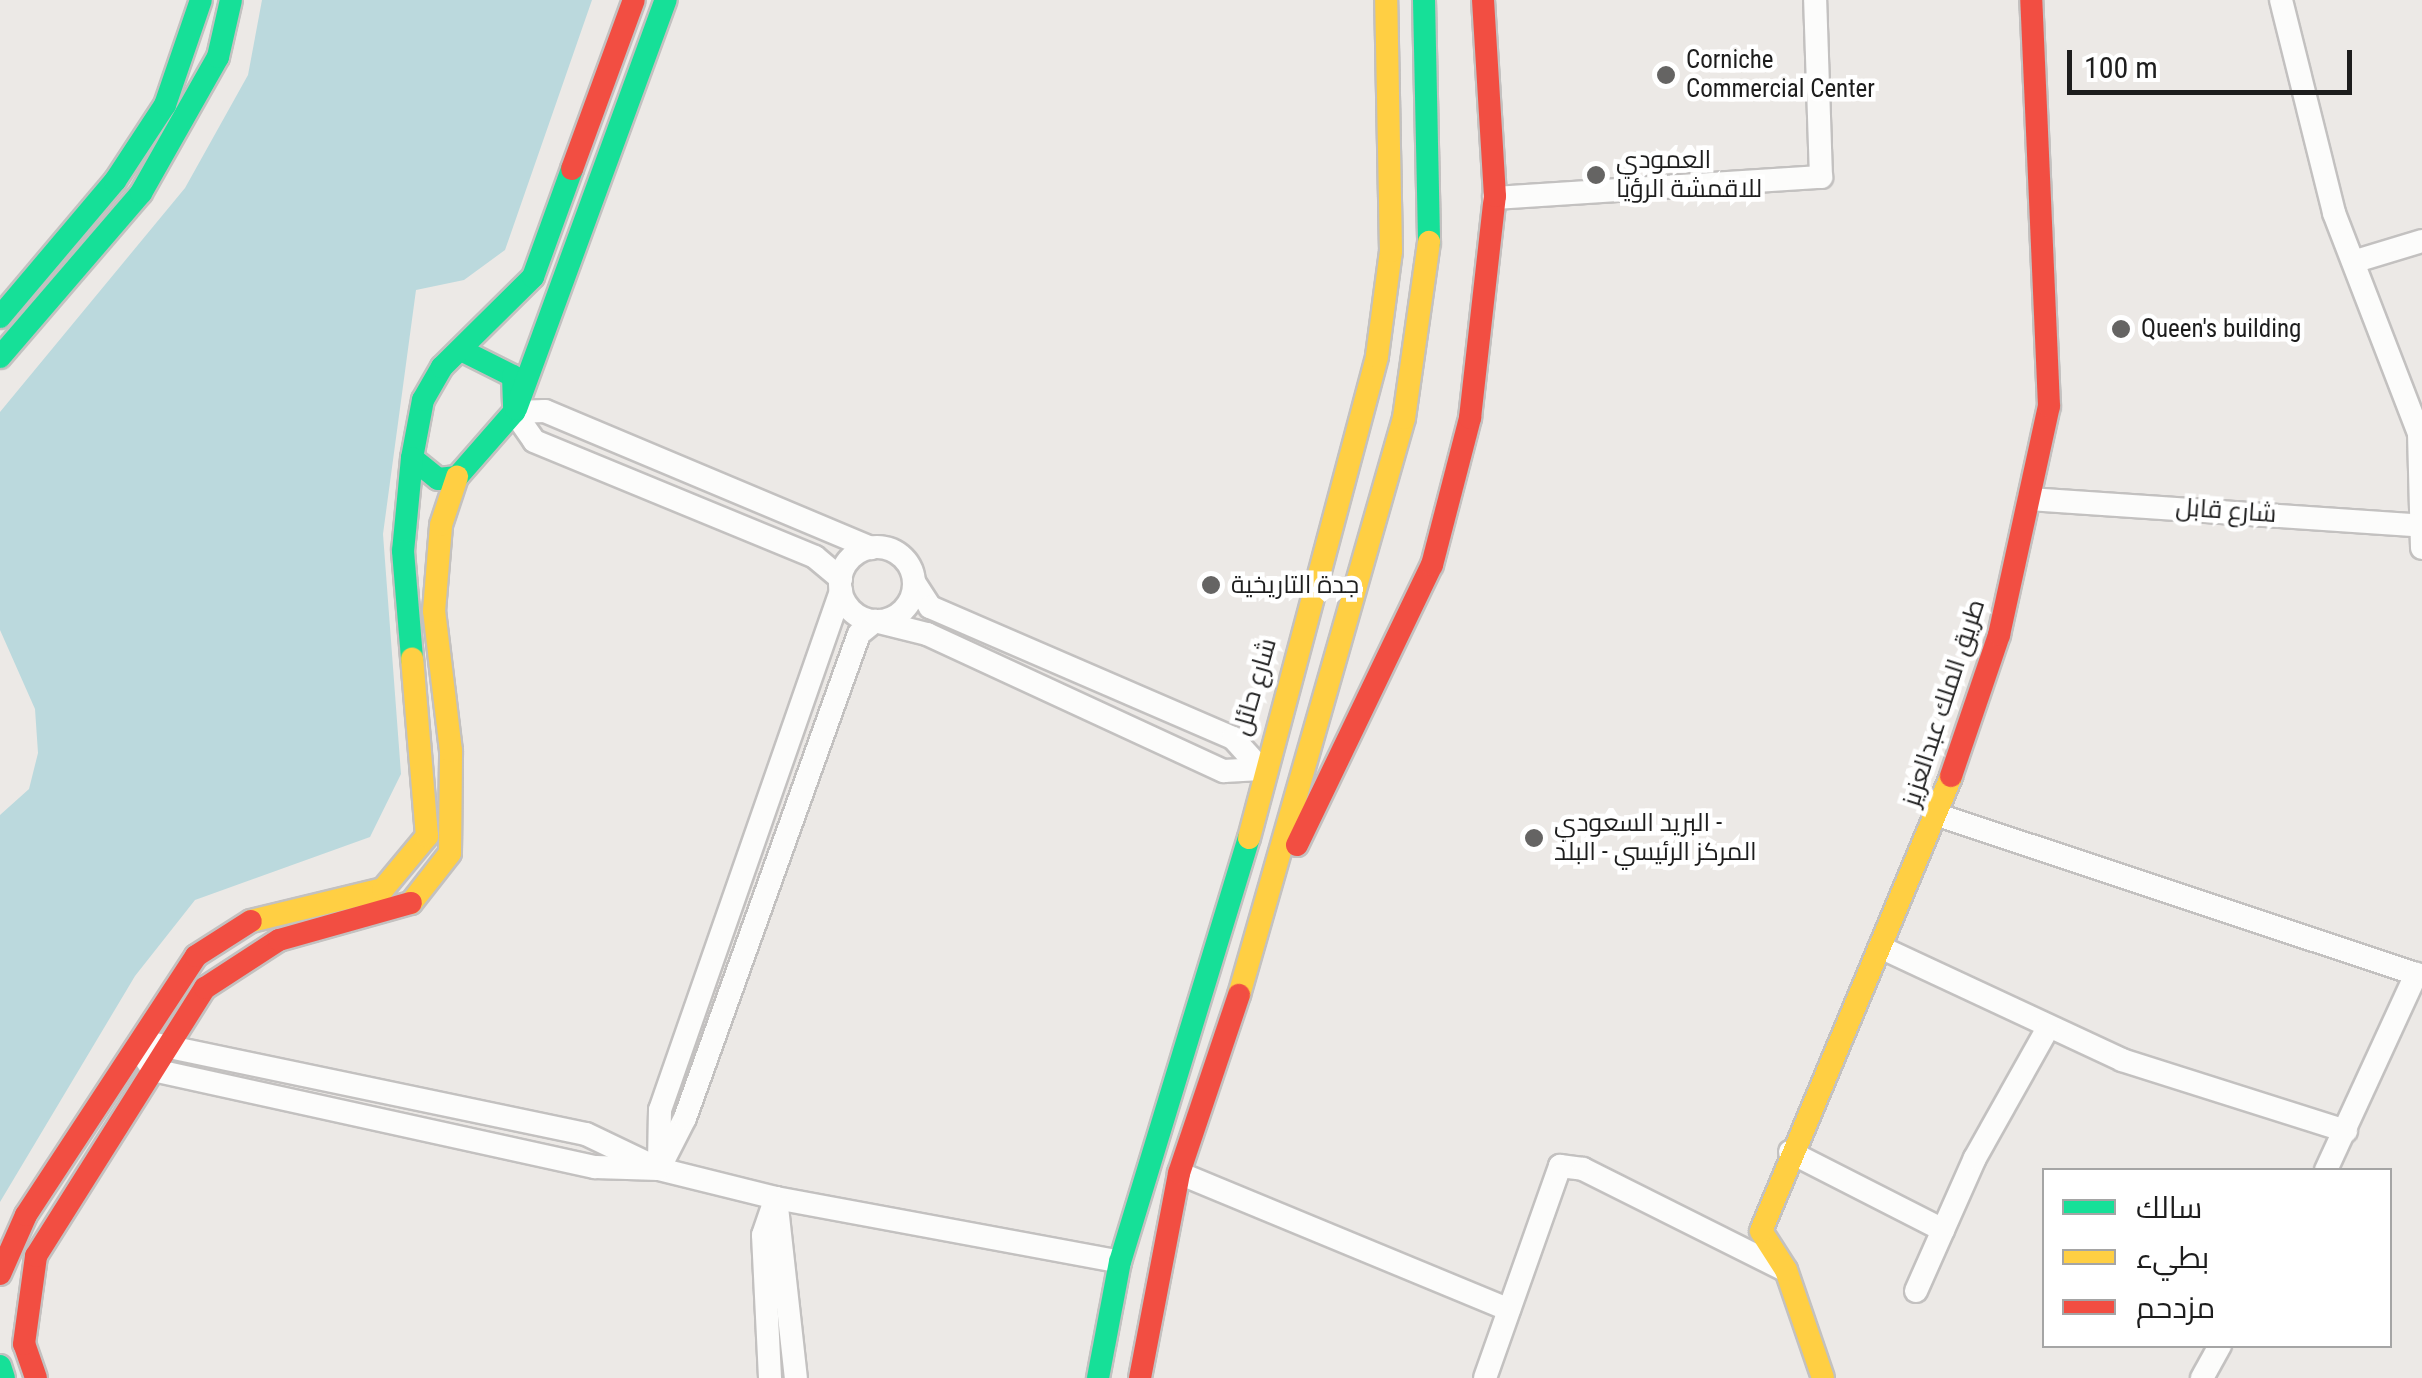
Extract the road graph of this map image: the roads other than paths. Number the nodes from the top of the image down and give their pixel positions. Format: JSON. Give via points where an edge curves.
{"nodes":[{"id":1,"x":201,"y":0,"type":"edge"},
{"id":2,"x":230,"y":0,"type":"edge"},
{"id":3,"x":634,"y":0,"type":"edge"},
{"id":4,"x":666,"y":0,"type":"edge"},
{"id":5,"x":1386,"y":0,"type":"edge"},
{"id":6,"x":1424,"y":0,"type":"edge"},
{"id":7,"x":1484,"y":0,"type":"edge"},
{"id":8,"x":1815,"y":0,"type":"edge"},
{"id":9,"x":2031,"y":0,"type":"edge"},
{"id":10,"x":2280,"y":0,"type":"edge"},
{"id":11,"x":1494,"y":198,"type":"junction"},
{"id":12,"x":2422,"y":241,"type":"edge"},
{"id":13,"x":2356,"y":261,"type":"junction"},
{"id":14,"x":0,"y":317,"type":"edge"},
{"id":15,"x":461,"y":350,"type":"junction"},
{"id":16,"x":0,"y":357,"type":"edge"},
{"id":17,"x":514,"y":412,"type":"junction"},
{"id":18,"x":412,"y":458,"type":"junction"},
{"id":19,"x":456,"y":478,"type":"junction"},
{"id":20,"x":2029,"y":498,"type":"junction"},
{"id":21,"x":2420,"y":533,"type":"edge"},
{"id":22,"x":871,"y":548,"type":"junction"},
{"id":23,"x":914,"y":582,"type":"junction"},
{"id":24,"x":841,"y":585,"type":"junction"},
{"id":25,"x":874,"y":621,"type":"junction"},
{"id":26,"x":1261,"y":768,"type":"junction"},
{"id":27,"x":1938,"y":815,"type":"junction"},
{"id":28,"x":1279,"y":878,"type":"junction"},
{"id":29,"x":1880,"y":947,"type":"junction"},
{"id":30,"x":2419,"y":975,"type":"edge"},
{"id":31,"x":2048,"y":1028,"type":"junction"},
{"id":32,"x":135,"y":1044,"type":"junction"},
{"id":33,"x":168,"y":1044,"type":"junction"},
{"id":34,"x":153,"y":1070,"type":"junction"},
{"id":35,"x":2346,"y":1131,"type":"junction"},
{"id":36,"x":1790,"y":1152,"type":"junction"},
{"id":37,"x":2327,"y":1168,"type":"edge"},
{"id":38,"x":658,"y":1169,"type":"junction"},
{"id":39,"x":1178,"y":1172,"type":"junction"},
{"id":40,"x":776,"y":1198,"type":"junction"},
{"id":41,"x":1943,"y":1230,"type":"junction"},
{"id":42,"x":1120,"y":1262,"type":"junction"},
{"id":43,"x":1786,"y":1270,"type":"junction"},
{"id":44,"x":0,"y":1274,"type":"edge"},
{"id":45,"x":1916,"y":1291,"type":"dead end"},
{"id":46,"x":1509,"y":1310,"type":"junction"},
{"id":47,"x":2219,"y":1348,"type":"edge"},
{"id":48,"x":0,"y":1366,"type":"edge"},
{"id":49,"x":4,"y":1378,"type":"edge"},
{"id":50,"x":36,"y":1378,"type":"edge"},
{"id":51,"x":770,"y":1378,"type":"edge"},
{"id":52,"x":796,"y":1378,"type":"edge"},
{"id":53,"x":1098,"y":1378,"type":"edge"},
{"id":54,"x":1140,"y":1378,"type":"edge"},
{"id":55,"x":1485,"y":1378,"type":"edge"},
{"id":56,"x":1823,"y":1378,"type":"edge"},
{"id":57,"x":2202,"y":1378,"type":"edge"}],
"edges":[{"from":1,"to":14,"type":"main road","via":[[164,105],[115,181]]},
{"from":2,"to":16,"type":"main road","via":[[218,57],[141,193]]},
{"from":3,"to":15,"type":"main road","via":[[533,276]]},
{"from":4,"to":17,"type":"main road"},
{"from":5,"to":26,"type":"main road","name":"شارع حائل","via":[[1391,251],[1377,356]]},
{"from":6,"to":28,"type":"main road","via":[[1433,135],[1427,290],[1404,418]]},
{"from":7,"to":11,"type":"main road"},
{"from":8,"to":11,"type":"street","via":[[1821,177]]},
{"from":9,"to":20,"type":"main road","name":"طريق الملك عبدالعزيز","via":[[2049,406]]},
{"from":10,"to":13,"type":"street","via":[[2309,127]]},
{"from":11,"to":28,"type":"main road","via":[[1484,346],[1432,565],[1364,722]]},
{"from":12,"to":13,"type":"street"},
{"from":13,"to":21,"type":"street","via":[[2419,433]]},
{"from":15,"to":17,"type":"main road","via":[[501,362],[512,376]]},
{"from":15,"to":18,"type":"main road","via":[[422,400]]},
{"from":17,"to":19,"type":"main road"},
{"from":17,"to":22,"type":"street","via":[[545,411]]},
{"from":17,"to":24,"type":"street","via":[[534,441],[815,557]]},
{"from":18,"to":19,"type":"main road","via":[[438,479]]},
{"from":18,"to":32,"type":"main road","via":[[403,551],[427,836],[383,888],[287,908],[218,940],[181,973]]},
{"from":19,"to":33,"type":"main road","via":[[441,525],[434,612],[451,751],[450,853],[416,902],[279,940],[229,969]]},
{"from":20,"to":21,"type":"street","name":"شارع قابل"},
{"from":20,"to":27,"type":"main road","name":"طريق الملك عبدالعزيز","via":[[1999,634]]},
{"from":22,"to":23,"type":"street","via":[[904,560]]},
{"from":22,"to":24,"type":"street","via":[[850,559]]},
{"from":23,"to":25,"type":"street","via":[[907,606]]},
{"from":23,"to":26,"type":"street","via":[[930,607],[1232,738]]},
{"from":24,"to":25,"type":"street","via":[[852,612]]},
{"from":24,"to":38,"type":"street","via":[[660,1110]]},
{"from":25,"to":26,"type":"street","via":[[927,634],[1224,771]]},
{"from":25,"to":38,"type":"street","via":[[858,634],[686,1118]]},
{"from":26,"to":42,"type":"main road","name":"شارع حائل","via":[[1244,864]]},
{"from":27,"to":29,"type":"main road","name":"طريق الملك عبدالعزيز"},
{"from":27,"to":30,"type":"street"},
{"from":28,"to":39,"type":"main road"},
{"from":29,"to":31,"type":"street"},
{"from":29,"to":36,"type":"main road","name":"طريق الملك عبدالعزيز"},
{"from":30,"to":35,"type":"street"},
{"from":31,"to":35,"type":"street"},
{"from":31,"to":41,"type":"street"},
{"from":32,"to":33,"type":"street"},
{"from":32,"to":34,"type":"street"},
{"from":32,"to":44,"type":"main road","via":[[26,1215]]},
{"from":33,"to":34,"type":"main road"},
{"from":33,"to":38,"type":"street","via":[[586,1134]]},
{"from":34,"to":38,"type":"street","via":[[595,1167]]},
{"from":34,"to":50,"type":"main road","via":[[36,1256],[24,1344]]},
{"from":35,"to":37,"type":"street"},
{"from":36,"to":41,"type":"street"},
{"from":36,"to":43,"type":"main road","name":"طريق الملك عبدالعزيز","via":[[1761,1231]]},
{"from":38,"to":40,"type":"street"},
{"from":39,"to":46,"type":"street"},
{"from":39,"to":54,"type":"main road"},
{"from":40,"to":42,"type":"street"},
{"from":40,"to":51,"type":"street","via":[[763,1235]]},
{"from":40,"to":52,"type":"street"},
{"from":41,"to":45,"type":"street"},
{"from":42,"to":53,"type":"main road","name":"شارع حائل"},
{"from":43,"to":46,"type":"street","via":[[1583,1169],[1560,1166]]},
{"from":43,"to":56,"type":"main road","name":"طريق الملك عبدالعزيز"},
{"from":46,"to":55,"type":"street"},
{"from":47,"to":57,"type":"street"},
{"from":48,"to":49,"type":"main road"}]}
